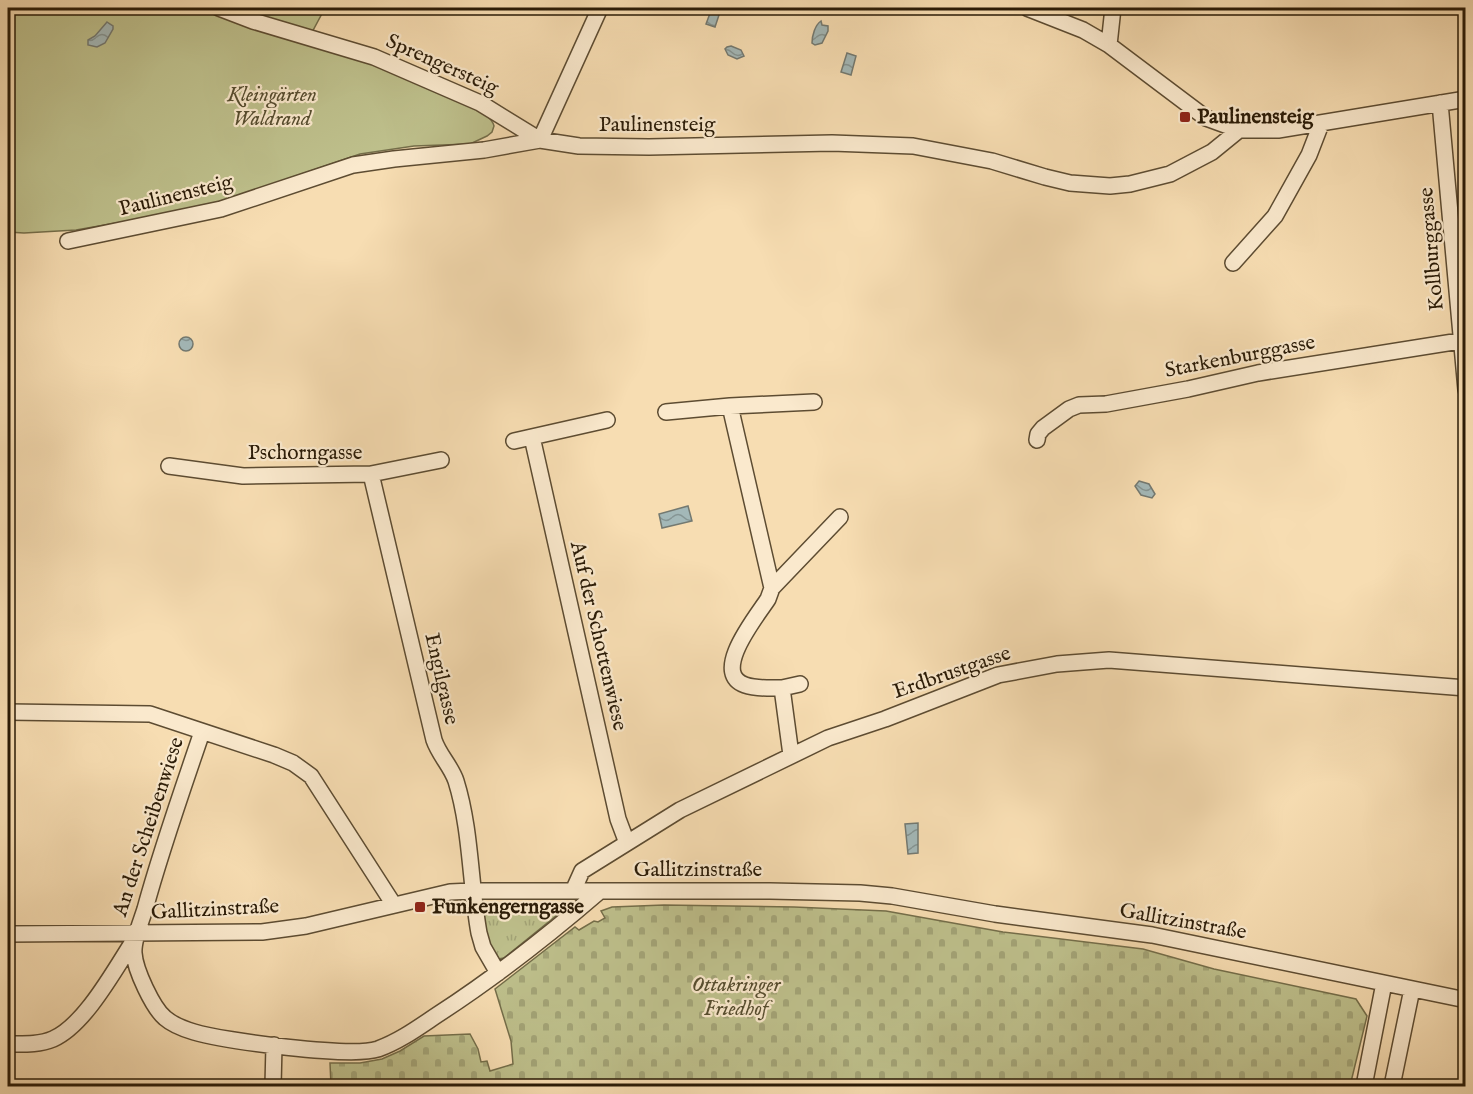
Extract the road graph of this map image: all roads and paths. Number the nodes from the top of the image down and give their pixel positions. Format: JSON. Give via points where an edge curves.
{"nodes":[{"id":1,"x":219,"y":8,"type":"edge"},
{"id":2,"x":600,"y":8,"type":"edge"},
{"id":3,"x":1027,"y":8,"type":"edge"},
{"id":4,"x":1113,"y":8,"type":"edge"},
{"id":5,"x":1109,"y":45,"type":"junction"},
{"id":6,"x":1466,"y":99,"type":"edge"},
{"id":7,"x":1440,"y":103,"type":"junction"},
{"id":8,"x":1321,"y":124,"type":"junction"},
{"id":9,"x":1239,"y":130,"type":"junction"},
{"id":10,"x":540,"y":140,"type":"junction"},
{"id":11,"x":68,"y":241,"type":"dead end"},
{"id":12,"x":1233,"y":263,"type":"dead end"},
{"id":13,"x":1464,"y":340,"type":"edge"},
{"id":14,"x":1466,"y":390,"type":"edge"},
{"id":15,"x":813,"y":402,"type":"dead end"},
{"id":16,"x":730,"y":406,"type":"junction"},
{"id":17,"x":666,"y":412,"type":"dead end"},
{"id":18,"x":607,"y":420,"type":"dead end"},
{"id":19,"x":532,"y":437,"type":"junction"},
{"id":20,"x":1037,"y":440,"type":"dead end"},
{"id":21,"x":514,"y":441,"type":"dead end"},
{"id":22,"x":441,"y":460,"type":"dead end"},
{"id":23,"x":169,"y":466,"type":"dead end"},
{"id":24,"x":371,"y":474,"type":"junction"},
{"id":25,"x":840,"y":518,"type":"dead end"},
{"id":26,"x":772,"y":588,"type":"junction"},
{"id":27,"x":800,"y":684,"type":"dead end"},
{"id":28,"x":782,"y":688,"type":"junction"},
{"id":29,"x":1466,"y":688,"type":"edge"},
{"id":30,"x":8,"y":712,"type":"edge"},
{"id":31,"x":201,"y":732,"type":"junction"},
{"id":32,"x":791,"y":755,"type":"junction"},
{"id":33,"x":627,"y":843,"type":"junction"},
{"id":34,"x":472,"y":891,"type":"junction"},
{"id":35,"x":573,"y":891,"type":"junction"},
{"id":36,"x":600,"y":891,"type":"junction"},
{"id":37,"x":394,"y":905,"type":"junction"},
{"id":38,"x":8,"y":934,"type":"edge"},
{"id":39,"x":137,"y":935,"type":"junction"},
{"id":40,"x":498,"y":973,"type":"junction"},
{"id":41,"x":1384,"y":983,"type":"junction"},
{"id":42,"x":1412,"y":989,"type":"junction"},
{"id":43,"x":1466,"y":1000,"type":"edge"},
{"id":44,"x":8,"y":1044,"type":"edge"},
{"id":45,"x":274,"y":1045,"type":"junction"},
{"id":46,"x":273,"y":1086,"type":"edge"},
{"id":47,"x":1364,"y":1086,"type":"edge"},
{"id":48,"x":1392,"y":1086,"type":"edge"}],
"edges":[{"from":1,"to":10,"type":"street","name":"Sprengersteig","via":[[374,57],[480,102]]},
{"from":2,"to":10,"type":"street"},
{"from":3,"to":5,"type":"street"},
{"from":4,"to":5,"type":"street"},
{"from":5,"to":9,"type":"street","via":[[1206,118]]},
{"from":6,"to":7,"type":"street"},
{"from":7,"to":8,"type":"street"},
{"from":7,"to":13,"type":"street","name":"Kollburggasse"},
{"from":8,"to":9,"type":"street"},
{"from":8,"to":12,"type":"street","via":[[1309,155],[1275,216]]},
{"from":9,"to":10,"type":"street","name":"Paulinensteig","via":[[1212,152],[1170,174],[1110,186],[1062,181],[992,161],[912,146],[579,146]]},
{"from":10,"to":11,"type":"street","name":"Paulinensteig","via":[[353,165],[221,209]]},
{"from":13,"to":14,"type":"street","name":"Kollburggasse"},
{"from":13,"to":20,"type":"street","name":"Starkenburggasse","via":[[1258,373],[1106,404],[1078,405],[1043,428]]},
{"from":15,"to":16,"type":"street"},
{"from":16,"to":17,"type":"street"},
{"from":16,"to":26,"type":"street"},
{"from":18,"to":19,"type":"street"},
{"from":19,"to":21,"type":"street"},
{"from":19,"to":33,"type":"street","name":"Auf der Schottenwiese","via":[[618,819]]},
{"from":22,"to":24,"type":"street","name":"Pschorngasse"},
{"from":23,"to":24,"type":"street","name":"Pschorngasse","via":[[243,476]]},
{"from":24,"to":34,"type":"street","name":"Engilgasse","via":[[434,740],[458,789]]},
{"from":25,"to":26,"type":"street"},
{"from":26,"to":28,"type":"street","via":[[732,659],[731,671],[735,679],[751,687]]},
{"from":27,"to":28,"type":"street"},
{"from":28,"to":32,"type":"street"},
{"from":29,"to":32,"type":"street","name":"Erdbrustgasse","via":[[1150,662],[1080,661],[998,675]]},
{"from":30,"to":31,"type":"street","via":[[150,714]]},
{"from":31,"to":37,"type":"street","via":[[274,755],[311,776]]},
{"from":31,"to":39,"type":"street","name":"An der Scheibenwiese"},
{"from":32,"to":33,"type":"street","name":"Erdbrustgasse","via":[[680,810]]},
{"from":33,"to":35,"type":"street","name":"Erdbrustgasse","via":[[582,871]]},
{"from":34,"to":35,"type":"street","name":"Gallitzinstraße"},
{"from":34,"to":37,"type":"street","name":"Gallitzinstraße"},
{"from":34,"to":40,"type":"street","name":"Engilgasse","via":[[480,939]]},
{"from":35,"to":36,"type":"street","name":"Gallitzinstraße"},
{"from":36,"to":40,"type":"street"},
{"from":36,"to":41,"type":"street","name":"Gallitzinstraße","via":[[892,896],[1152,935]]},
{"from":37,"to":39,"type":"street","name":"Gallitzinstraße","via":[[262,932]]},
{"from":38,"to":39,"type":"street","name":"Gallitzinstraße"},
{"from":39,"to":44,"type":"street","via":[[80,1019],[67,1031],[40,1043]]},
{"from":39,"to":45,"type":"street","via":[[133,953],[138,968],[155,1007],[165,1018],[215,1037]]},
{"from":40,"to":45,"type":"street","via":[[416,1029],[377,1050],[334,1052]]},
{"from":41,"to":42,"type":"street","name":"Gallitzinstraße"},
{"from":41,"to":47,"type":"street"},
{"from":42,"to":43,"type":"street","name":"Gallitzinstraße"},
{"from":42,"to":48,"type":"street"},
{"from":45,"to":46,"type":"street"}]}
